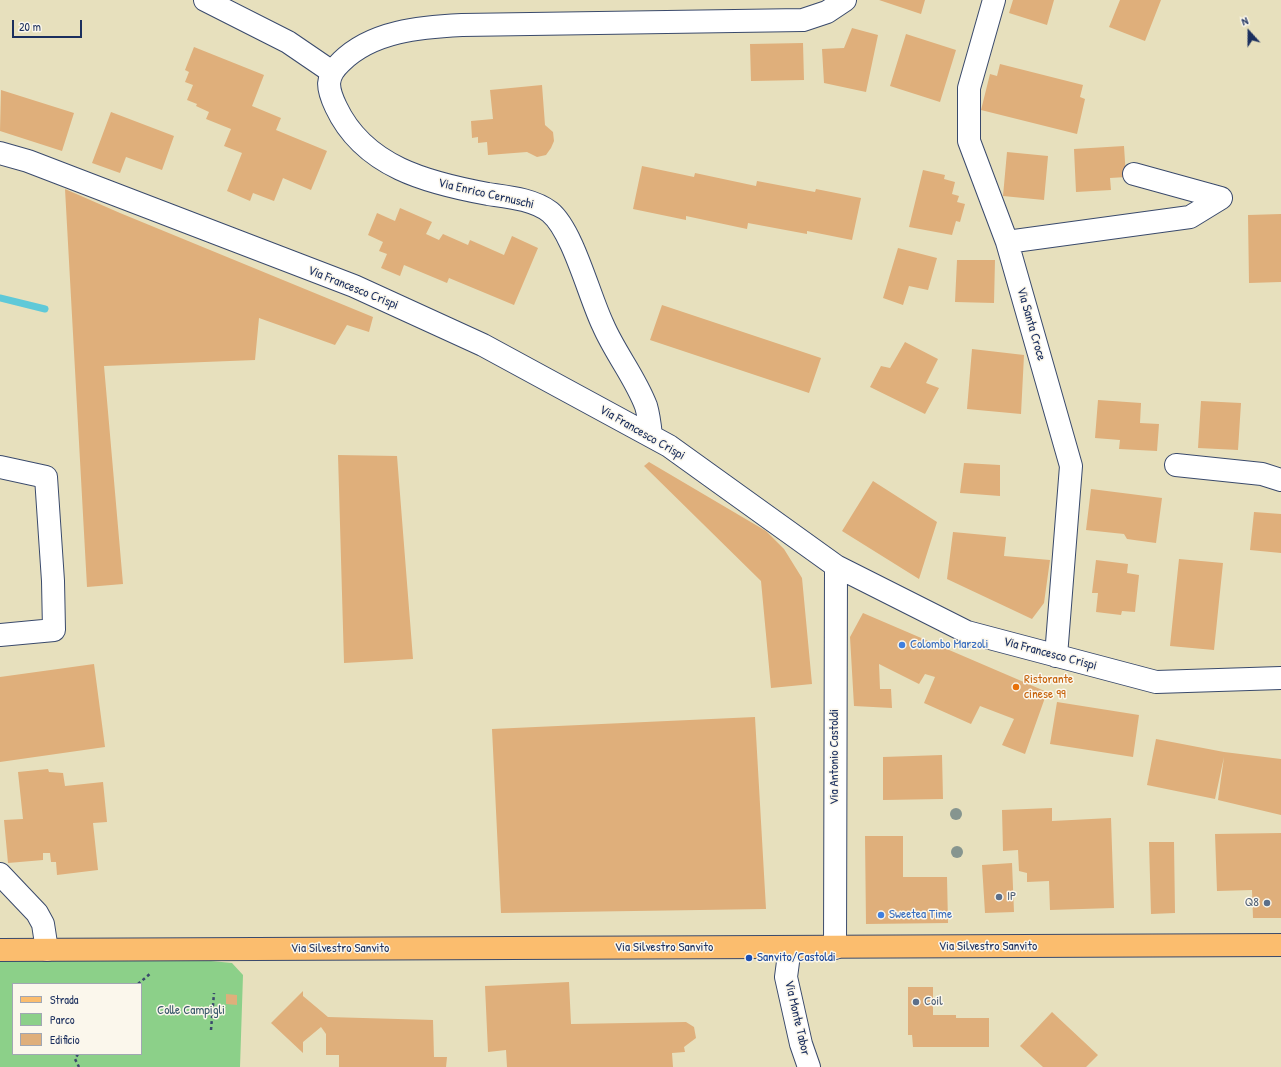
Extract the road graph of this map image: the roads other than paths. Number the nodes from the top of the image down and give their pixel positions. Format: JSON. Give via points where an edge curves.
{"nodes":[{"id":1,"x":205,"y":0,"type":"edge"},
{"id":2,"x":845,"y":0,"type":"edge"},
{"id":3,"x":994,"y":0,"type":"edge"},
{"id":4,"x":332,"y":72,"type":"junction"},
{"id":5,"x":0,"y":153,"type":"edge"},
{"id":6,"x":1134,"y":174,"type":"dead end"},
{"id":7,"x":1007,"y":242,"type":"junction"},
{"id":8,"x":651,"y":436,"type":"junction"},
{"id":9,"x":1176,"y":465,"type":"dead end"},
{"id":10,"x":0,"y":467,"type":"edge"},
{"id":11,"x":1281,"y":480,"type":"edge"},
{"id":12,"x":836,"y":566,"type":"junction"},
{"id":13,"x":0,"y":635,"type":"edge"},
{"id":14,"x":1056,"y":656,"type":"junction"},
{"id":15,"x":1281,"y":678,"type":"edge"},
{"id":16,"x":0,"y":874,"type":"edge"},
{"id":17,"x":1281,"y":945,"type":"edge"},
{"id":18,"x":790,"y":948,"type":"junction"},
{"id":19,"x":835,"y":948,"type":"junction"},
{"id":20,"x":0,"y":950,"type":"edge"},
{"id":21,"x":47,"y":950,"type":"junction"},
{"id":22,"x":808,"y":1066,"type":"edge"}],
"edges":[{"from":1,"to":4,"type":"street","via":[[282,38]]},
{"from":2,"to":4,"type":"street","via":[[827,12],[803,20],[462,25],[418,28],[369,44],[349,55]]},
{"from":3,"to":7,"type":"street","name":"Via Santa Croce","via":[[969,88],[968,141]]},
{"from":4,"to":8,"type":"street","name":"Via Enrico Cernuschi","via":[[329,88],[339,114],[362,145],[379,158],[413,175],[456,188],[527,202],[550,212],[569,239],[602,325],[646,406]]},
{"from":5,"to":8,"type":"street","name":"Via Francesco Crispi","via":[[28,161],[354,286],[483,344]]},
{"from":6,"to":7,"type":"street","via":[[1221,198],[1190,217]]},
{"from":7,"to":14,"type":"street","name":"Via Santa Croce","via":[[1071,466]]},
{"from":8,"to":12,"type":"street","name":"Via Francesco Crispi"},
{"from":9,"to":11,"type":"street","via":[[1262,474]]},
{"from":10,"to":13,"type":"street","via":[[46,477],[54,630]]},
{"from":12,"to":14,"type":"street","name":"Via Francesco Crispi","via":[[967,632]]},
{"from":12,"to":19,"type":"street","name":"Via Antonio Castoldi"},
{"from":14,"to":15,"type":"street","name":"Via Francesco Crispi","via":[[1156,682]]},
{"from":16,"to":21,"type":"street","via":[[37,913]]},
{"from":17,"to":19,"type":"main road","name":"Via Silvestro Sanvito"},
{"from":18,"to":19,"type":"main road","name":"Via Silvestro Sanvito"},
{"from":18,"to":21,"type":"main road","name":"Via Silvestro Sanvito"},
{"from":18,"to":22,"type":"street","name":"Via Monte Tabor","via":[[786,977]]},
{"from":20,"to":21,"type":"main road","name":"Via Silvestro Sanvito"}]}
